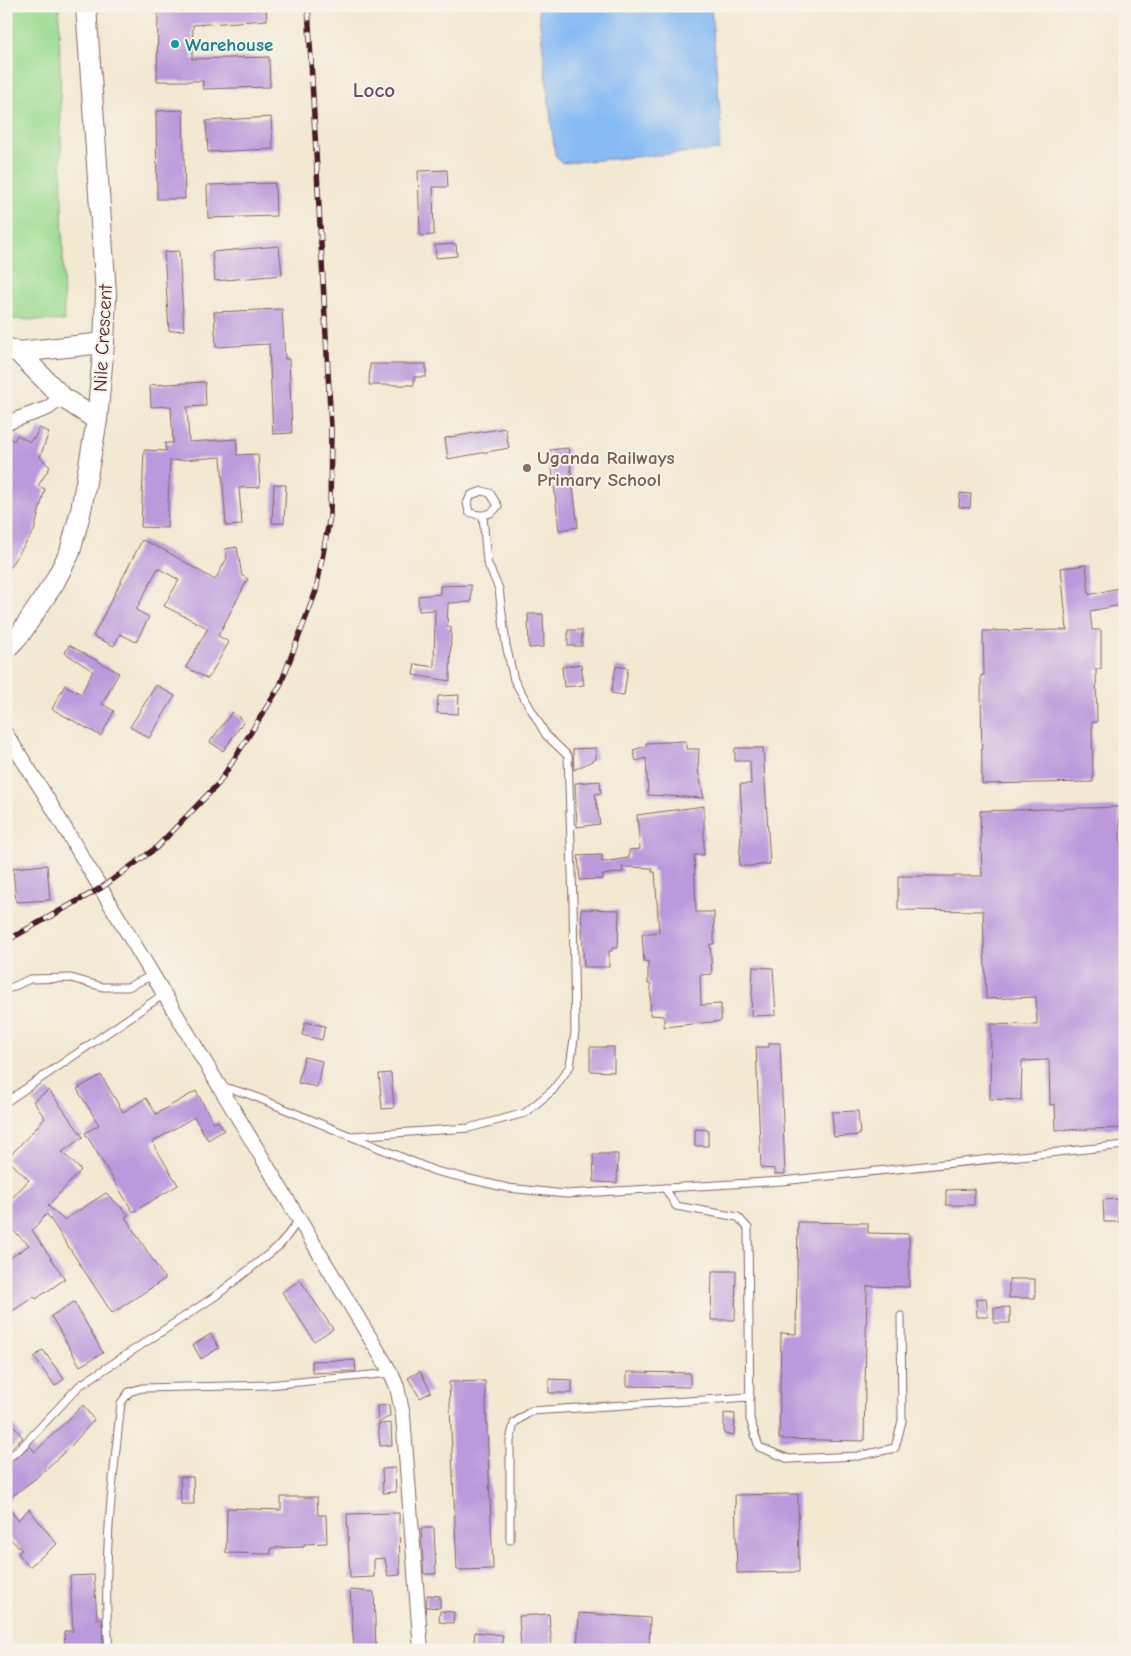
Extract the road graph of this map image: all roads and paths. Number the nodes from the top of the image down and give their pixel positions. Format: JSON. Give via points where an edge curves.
{"nodes":[{"id":1,"x":86,"y":6,"type":"edge"},
{"id":2,"x":104,"y":343,"type":"junction"},
{"id":3,"x":12,"y":350,"type":"edge"},
{"id":4,"x":62,"y":397,"type":"junction"},
{"id":5,"x":96,"y":420,"type":"junction"},
{"id":6,"x":6,"y":424,"type":"edge"},
{"id":7,"x":483,"y":516,"type":"junction"},
{"id":8,"x":6,"y":649,"type":"edge"},
{"id":9,"x":6,"y":734,"type":"edge"},
{"id":10,"x":153,"y":974,"type":"junction"},
{"id":11,"x":6,"y":990,"type":"edge"},
{"id":12,"x":164,"y":994,"type":"junction"},
{"id":13,"x":219,"y":1086,"type":"junction"},
{"id":14,"x":6,"y":1102,"type":"edge"},
{"id":15,"x":348,"y":1136,"type":"junction"},
{"id":16,"x":1125,"y":1145,"type":"edge"},
{"id":17,"x":665,"y":1188,"type":"junction"},
{"id":18,"x":299,"y":1220,"type":"junction"},
{"id":19,"x":901,"y":1316,"type":"dead end"},
{"id":20,"x":391,"y":1372,"type":"junction"},
{"id":21,"x":750,"y":1397,"type":"junction"},
{"id":22,"x":6,"y":1459,"type":"edge"},
{"id":23,"x":510,"y":1540,"type":"dead end"},
{"id":24,"x":109,"y":1650,"type":"edge"},
{"id":25,"x":421,"y":1650,"type":"edge"}],
"edges":[{"from":1,"to":2,"type":"street","name":"Nile Crescent","via":[[106,285]]},
{"from":2,"to":3,"type":"street"},
{"from":2,"to":5,"type":"street","name":"Nile Crescent"},
{"from":3,"to":4,"type":"street"},
{"from":4,"to":5,"type":"street"},
{"from":4,"to":6,"type":"street","via":[[48,408]]},
{"from":5,"to":8,"type":"street","name":"Nile Crescent","via":[[81,510],[70,552],[21,633]]},
{"from":7,"to":7,"type":"lane","via":[[494,512],[498,506],[490,493],[482,491],[471,495],[467,503],[469,512]]},
{"from":7,"to":15,"type":"lane","via":[[487,562],[499,589],[514,680],[546,735],[568,756],[574,1032],[570,1066],[553,1090],[525,1113],[469,1128]]},
{"from":9,"to":10,"type":"street"},
{"from":10,"to":11,"type":"lane","via":[[128,987],[103,987],[71,978],[30,979]]},
{"from":10,"to":12,"type":"street"},
{"from":12,"to":13,"type":"street"},
{"from":12,"to":14,"type":"lane"},
{"from":13,"to":15,"type":"lane","via":[[250,1094]]},
{"from":13,"to":18,"type":"street"},
{"from":15,"to":17,"type":"lane","via":[[435,1171],[508,1188],[566,1194]]},
{"from":16,"to":17,"type":"lane","via":[[880,1172]]},
{"from":17,"to":21,"type":"lane","via":[[676,1206],[738,1217],[748,1228]]},
{"from":18,"to":20,"type":"street"},
{"from":18,"to":22,"type":"lane","via":[[280,1245],[217,1296],[79,1386],[19,1450]]},
{"from":19,"to":21,"type":"lane","via":[[902,1421],[895,1448],[858,1456],[789,1459],[759,1447],[750,1419]]},
{"from":20,"to":24,"type":"lane","via":[[268,1385],[142,1388],[129,1392],[121,1403],[106,1550]]},
{"from":20,"to":25,"type":"street","via":[[398,1387],[402,1416]]},
{"from":21,"to":23,"type":"lane","via":[[531,1411],[514,1423],[510,1441]]}]}
